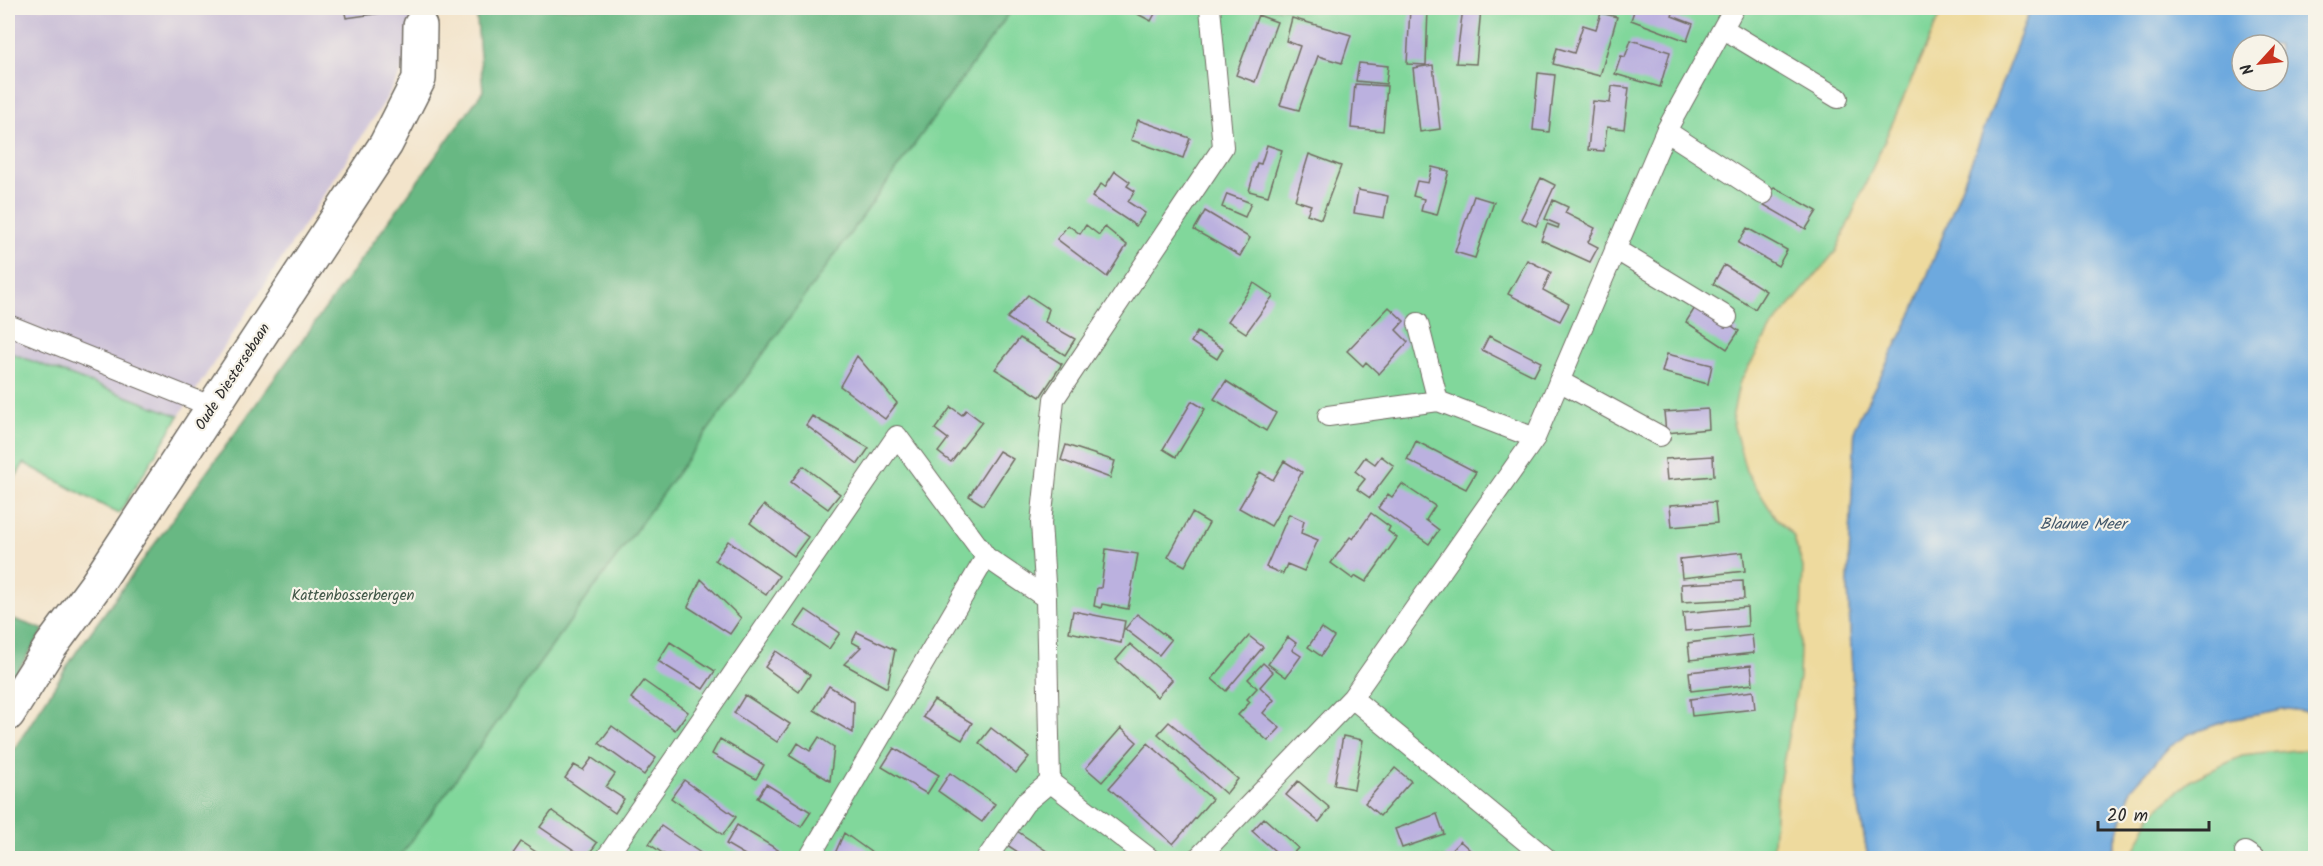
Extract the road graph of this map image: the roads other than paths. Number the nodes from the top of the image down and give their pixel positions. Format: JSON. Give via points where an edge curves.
{"nodes":[{"id":1,"x":1210,"y":8,"type":"edge"},
{"id":2,"x":1734,"y":8,"type":"edge"},
{"id":3,"x":419,"y":17,"type":"edge"},
{"id":4,"x":1724,"y":30,"type":"junction"},
{"id":5,"x":1838,"y":98,"type":"dead end"},
{"id":6,"x":1666,"y":131,"type":"junction"},
{"id":7,"x":1763,"y":194,"type":"dead end"},
{"id":8,"x":1616,"y":249,"type":"junction"},
{"id":9,"x":1727,"y":317,"type":"dead end"},
{"id":10,"x":1418,"y":323,"type":"dead end"},
{"id":11,"x":8,"y":325,"type":"edge"},
{"id":12,"x":1559,"y":381,"type":"junction"},
{"id":13,"x":1438,"y":401,"type":"junction"},
{"id":14,"x":213,"y":406,"type":"junction"},
{"id":15,"x":1328,"y":416,"type":"dead end"},
{"id":16,"x":1660,"y":436,"type":"dead end"},
{"id":17,"x":1535,"y":438,"type":"junction"},
{"id":18,"x":986,"y":557,"type":"junction"},
{"id":19,"x":1047,"y":598,"type":"junction"},
{"id":20,"x":1352,"y":698,"type":"junction"},
{"id":21,"x":8,"y":714,"type":"edge"},
{"id":22,"x":1050,"y":782,"type":"junction"},
{"id":23,"x":606,"y":858,"type":"edge"},
{"id":24,"x":809,"y":858,"type":"edge"},
{"id":25,"x":987,"y":858,"type":"edge"},
{"id":26,"x":1149,"y":858,"type":"edge"},
{"id":27,"x":1198,"y":858,"type":"edge"},
{"id":28,"x":1546,"y":858,"type":"edge"}],
"edges":[{"from":1,"to":19,"type":"lane","via":[[1223,147],[1054,399],[1041,523]]},
{"from":2,"to":4,"type":"lane"},
{"from":3,"to":14,"type":"street","name":"Oude Diestersebaan","via":[[419,80],[386,144]]},
{"from":4,"to":5,"type":"lane"},
{"from":4,"to":6,"type":"lane"},
{"from":6,"to":7,"type":"lane"},
{"from":6,"to":8,"type":"lane"},
{"from":8,"to":9,"type":"lane"},
{"from":8,"to":12,"type":"lane"},
{"from":10,"to":13,"type":"lane"},
{"from":11,"to":14,"type":"lane"},
{"from":12,"to":16,"type":"lane"},
{"from":12,"to":17,"type":"lane"},
{"from":13,"to":15,"type":"lane"},
{"from":13,"to":17,"type":"lane"},
{"from":14,"to":21,"type":"street","name":"Oude Diestersebaan"},
{"from":17,"to":20,"type":"lane"},
{"from":18,"to":19,"type":"lane"},
{"from":18,"to":23,"type":"lane","via":[[897,435]]},
{"from":18,"to":24,"type":"lane"},
{"from":19,"to":22,"type":"lane"},
{"from":20,"to":27,"type":"lane"},
{"from":20,"to":28,"type":"lane"},
{"from":22,"to":25,"type":"lane","via":[[1025,803]]},
{"from":22,"to":26,"type":"lane"}]}
